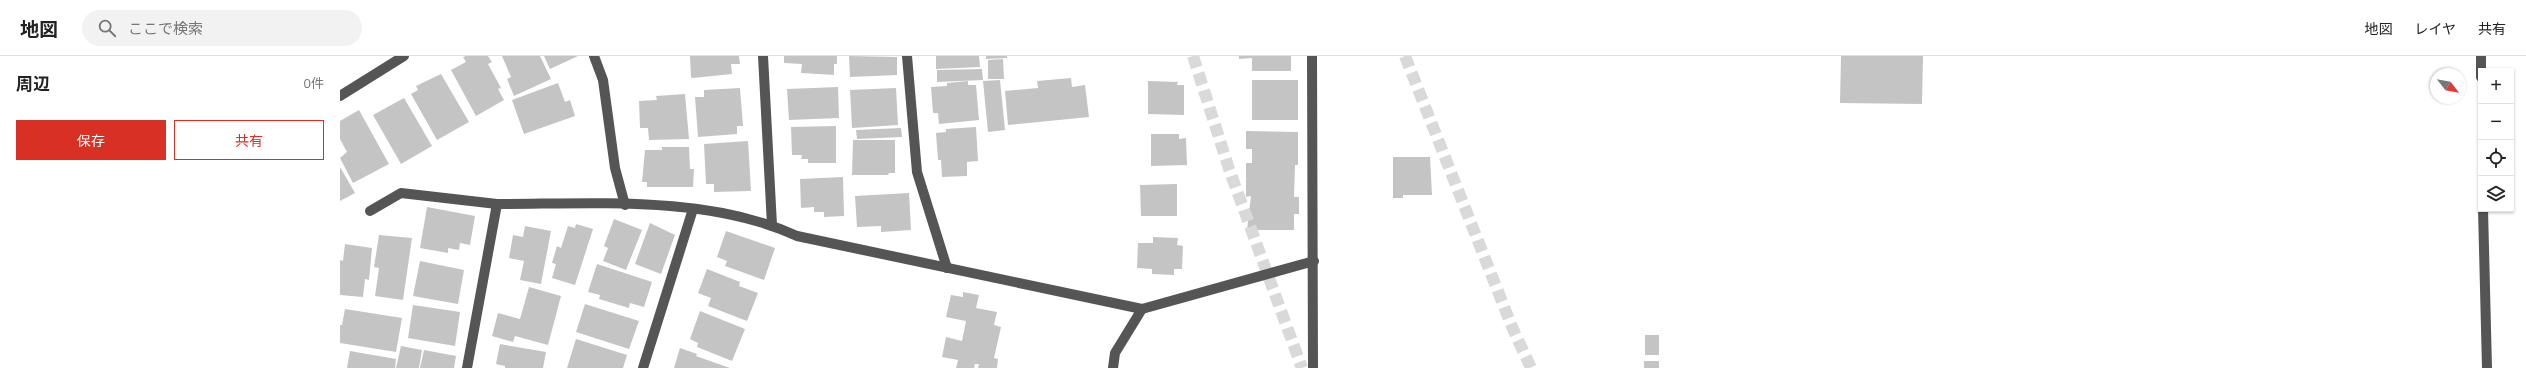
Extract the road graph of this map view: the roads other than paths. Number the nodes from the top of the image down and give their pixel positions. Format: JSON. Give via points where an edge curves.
{"nodes":[{"id":1,"x":404,"y":56,"type":"edge"},
{"id":2,"x":594,"y":56,"type":"edge"},
{"id":3,"x":763,"y":56,"type":"edge"},
{"id":4,"x":906,"y":56,"type":"edge"},
{"id":5,"x":1312,"y":56,"type":"edge"},
{"id":6,"x":2481,"y":56,"type":"edge"},
{"id":7,"x":2481,"y":68,"type":"edge"},
{"id":8,"x":340,"y":96,"type":"edge"},
{"id":9,"x":497,"y":204,"type":"junction"},
{"id":10,"x":625,"y":205,"type":"junction"},
{"id":11,"x":692,"y":209,"type":"junction"},
{"id":12,"x":370,"y":211,"type":"dead end"},
{"id":13,"x":2483,"y":212,"type":"edge"},
{"id":14,"x":772,"y":225,"type":"junction"},
{"id":15,"x":1314,"y":261,"type":"junction"},
{"id":16,"x":947,"y":268,"type":"junction"},
{"id":17,"x":1142,"y":309,"type":"junction"},
{"id":18,"x":467,"y":368,"type":"edge"},
{"id":19,"x":642,"y":368,"type":"edge"},
{"id":20,"x":1113,"y":368,"type":"edge"},
{"id":21,"x":1313,"y":368,"type":"edge"},
{"id":22,"x":2487,"y":368,"type":"edge"}],
"edges":[{"from":1,"to":8,"type":"street"},
{"from":2,"to":10,"type":"street","via":[[603,80],[615,168]]},
{"from":3,"to":14,"type":"street"},
{"from":4,"to":16,"type":"street","via":[[917,172]]},
{"from":5,"to":15,"type":"street"},
{"from":6,"to":7,"type":"street"},
{"from":9,"to":10,"type":"street"},
{"from":9,"to":12,"type":"street","via":[[401,193]]},
{"from":9,"to":18,"type":"street"},
{"from":10,"to":11,"type":"street"},
{"from":11,"to":14,"type":"street"},
{"from":11,"to":19,"type":"street"},
{"from":13,"to":22,"type":"street"},
{"from":14,"to":16,"type":"street","via":[[796,236]]},
{"from":15,"to":17,"type":"street"},
{"from":15,"to":21,"type":"street"},
{"from":16,"to":17,"type":"street"},
{"from":17,"to":20,"type":"street","via":[[1116,353]]}]}
